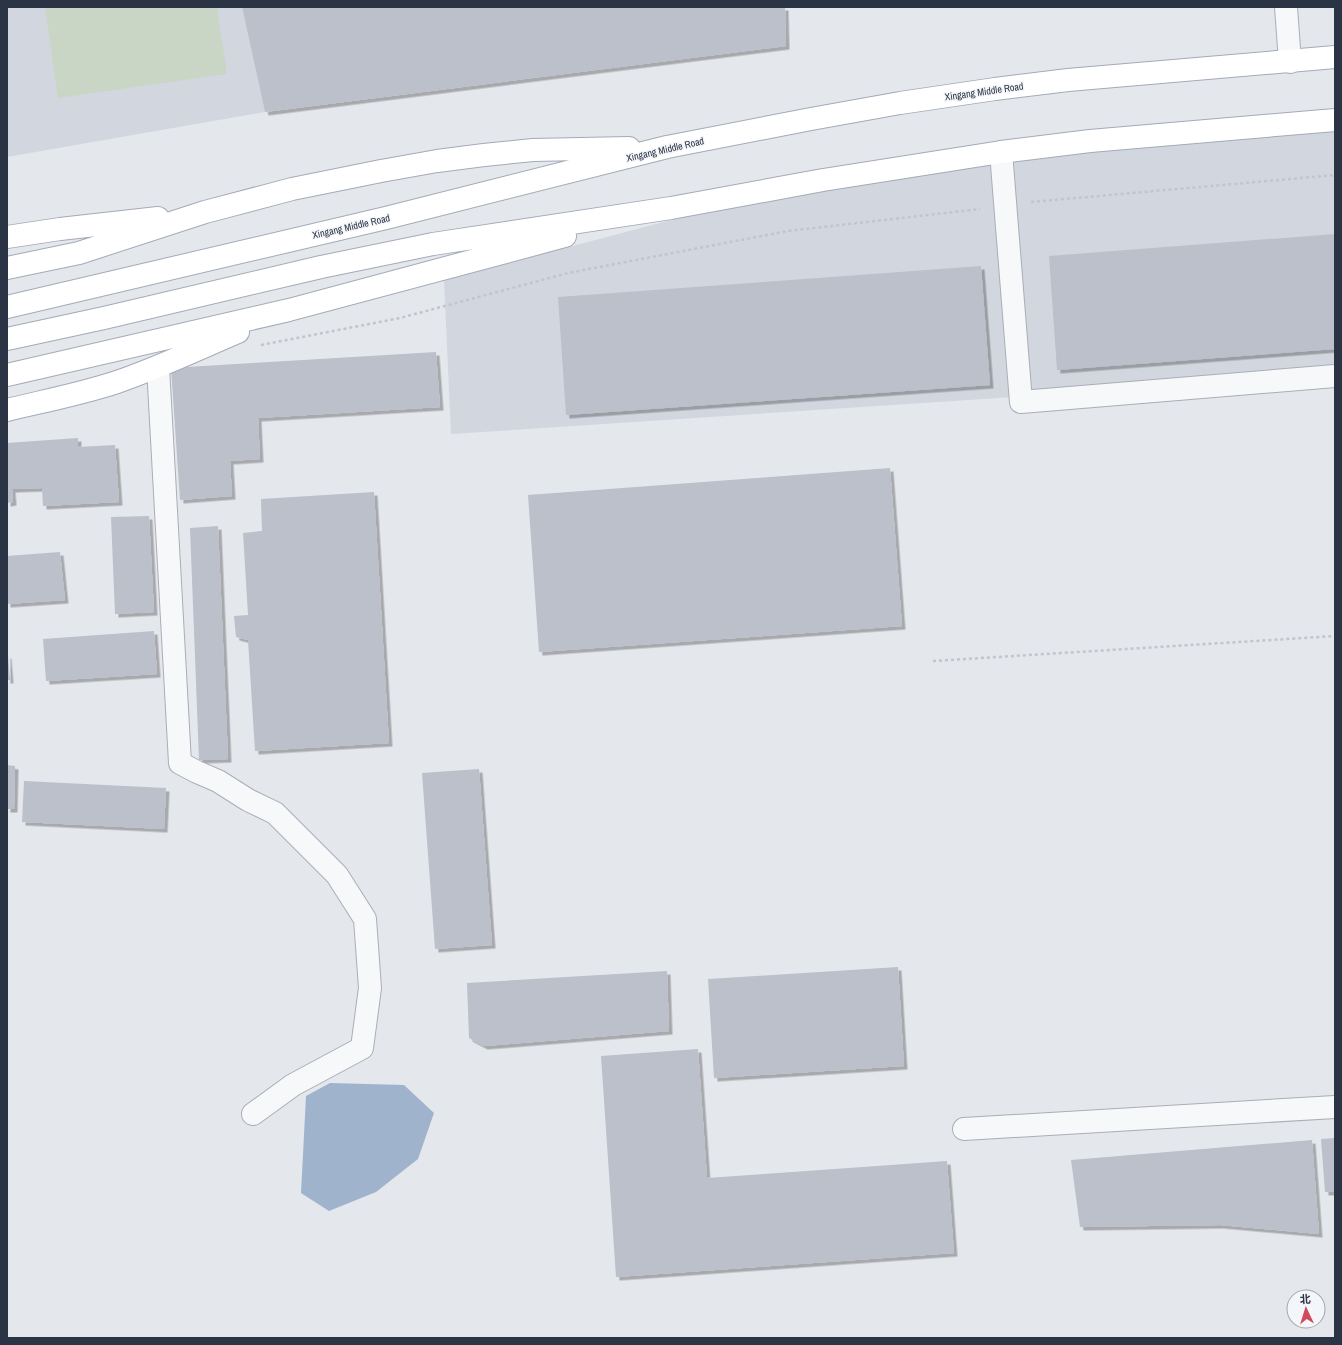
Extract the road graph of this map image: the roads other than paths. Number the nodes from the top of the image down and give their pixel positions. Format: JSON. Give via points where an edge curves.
{"nodes":[{"id":1,"x":1286,"y":7,"type":"edge"},
{"id":2,"x":1335,"y":57,"type":"edge"},
{"id":3,"x":1290,"y":62,"type":"junction"},
{"id":4,"x":1335,"y":120,"type":"edge"},
{"id":5,"x":667,"y":147,"type":"junction"},
{"id":6,"x":1001,"y":152,"type":"junction"},
{"id":7,"x":671,"y":208,"type":"junction"},
{"id":8,"x":204,"y":212,"type":"junction"},
{"id":9,"x":7,"y":237,"type":"edge"},
{"id":10,"x":7,"y":268,"type":"edge"},
{"id":11,"x":7,"y":307,"type":"edge"},
{"id":12,"x":289,"y":310,"type":"junction"},
{"id":13,"x":7,"y":339,"type":"edge"},
{"id":14,"x":158,"y":367,"type":"junction"},
{"id":15,"x":7,"y":375,"type":"edge"},
{"id":16,"x":1335,"y":376,"type":"edge"},
{"id":17,"x":7,"y":410,"type":"edge"},
{"id":18,"x":1335,"y":1107,"type":"edge"},
{"id":19,"x":253,"y":1114,"type":"dead end"},
{"id":20,"x":964,"y":1129,"type":"dead end"}],
"edges":[{"from":1,"to":3,"type":"street"},
{"from":2,"to":3,"type":"main road","name":"Xingang Middle Road"},
{"from":3,"to":5,"type":"main road","name":"Xingang Middle Road","via":[[1134,73],[995,89],[900,103]]},
{"from":4,"to":6,"type":"main road","via":[[1090,141]]},
{"from":5,"to":8,"type":"main road","via":[[533,150],[437,161],[292,189]]},
{"from":5,"to":11,"type":"main road","name":"Xingang Middle Road","via":[[386,218]]},
{"from":6,"to":7,"type":"main road","via":[[823,180]]},
{"from":6,"to":16,"type":"street","via":[[1021,402]]},
{"from":7,"to":12,"type":"main road"},
{"from":7,"to":13,"type":"main road","via":[[425,246],[321,267]]},
{"from":8,"to":9,"type":"main road"},
{"from":8,"to":10,"type":"main road","via":[[79,253]]},
{"from":12,"to":14,"type":"main road"},
{"from":12,"to":15,"type":"main road"},
{"from":14,"to":17,"type":"main road","via":[[116,382]]},
{"from":14,"to":19,"type":"street","via":[[180,763],[274,813],[338,875],[365,919],[370,988],[362,1048],[293,1085]]},
{"from":18,"to":20,"type":"street"}]}
